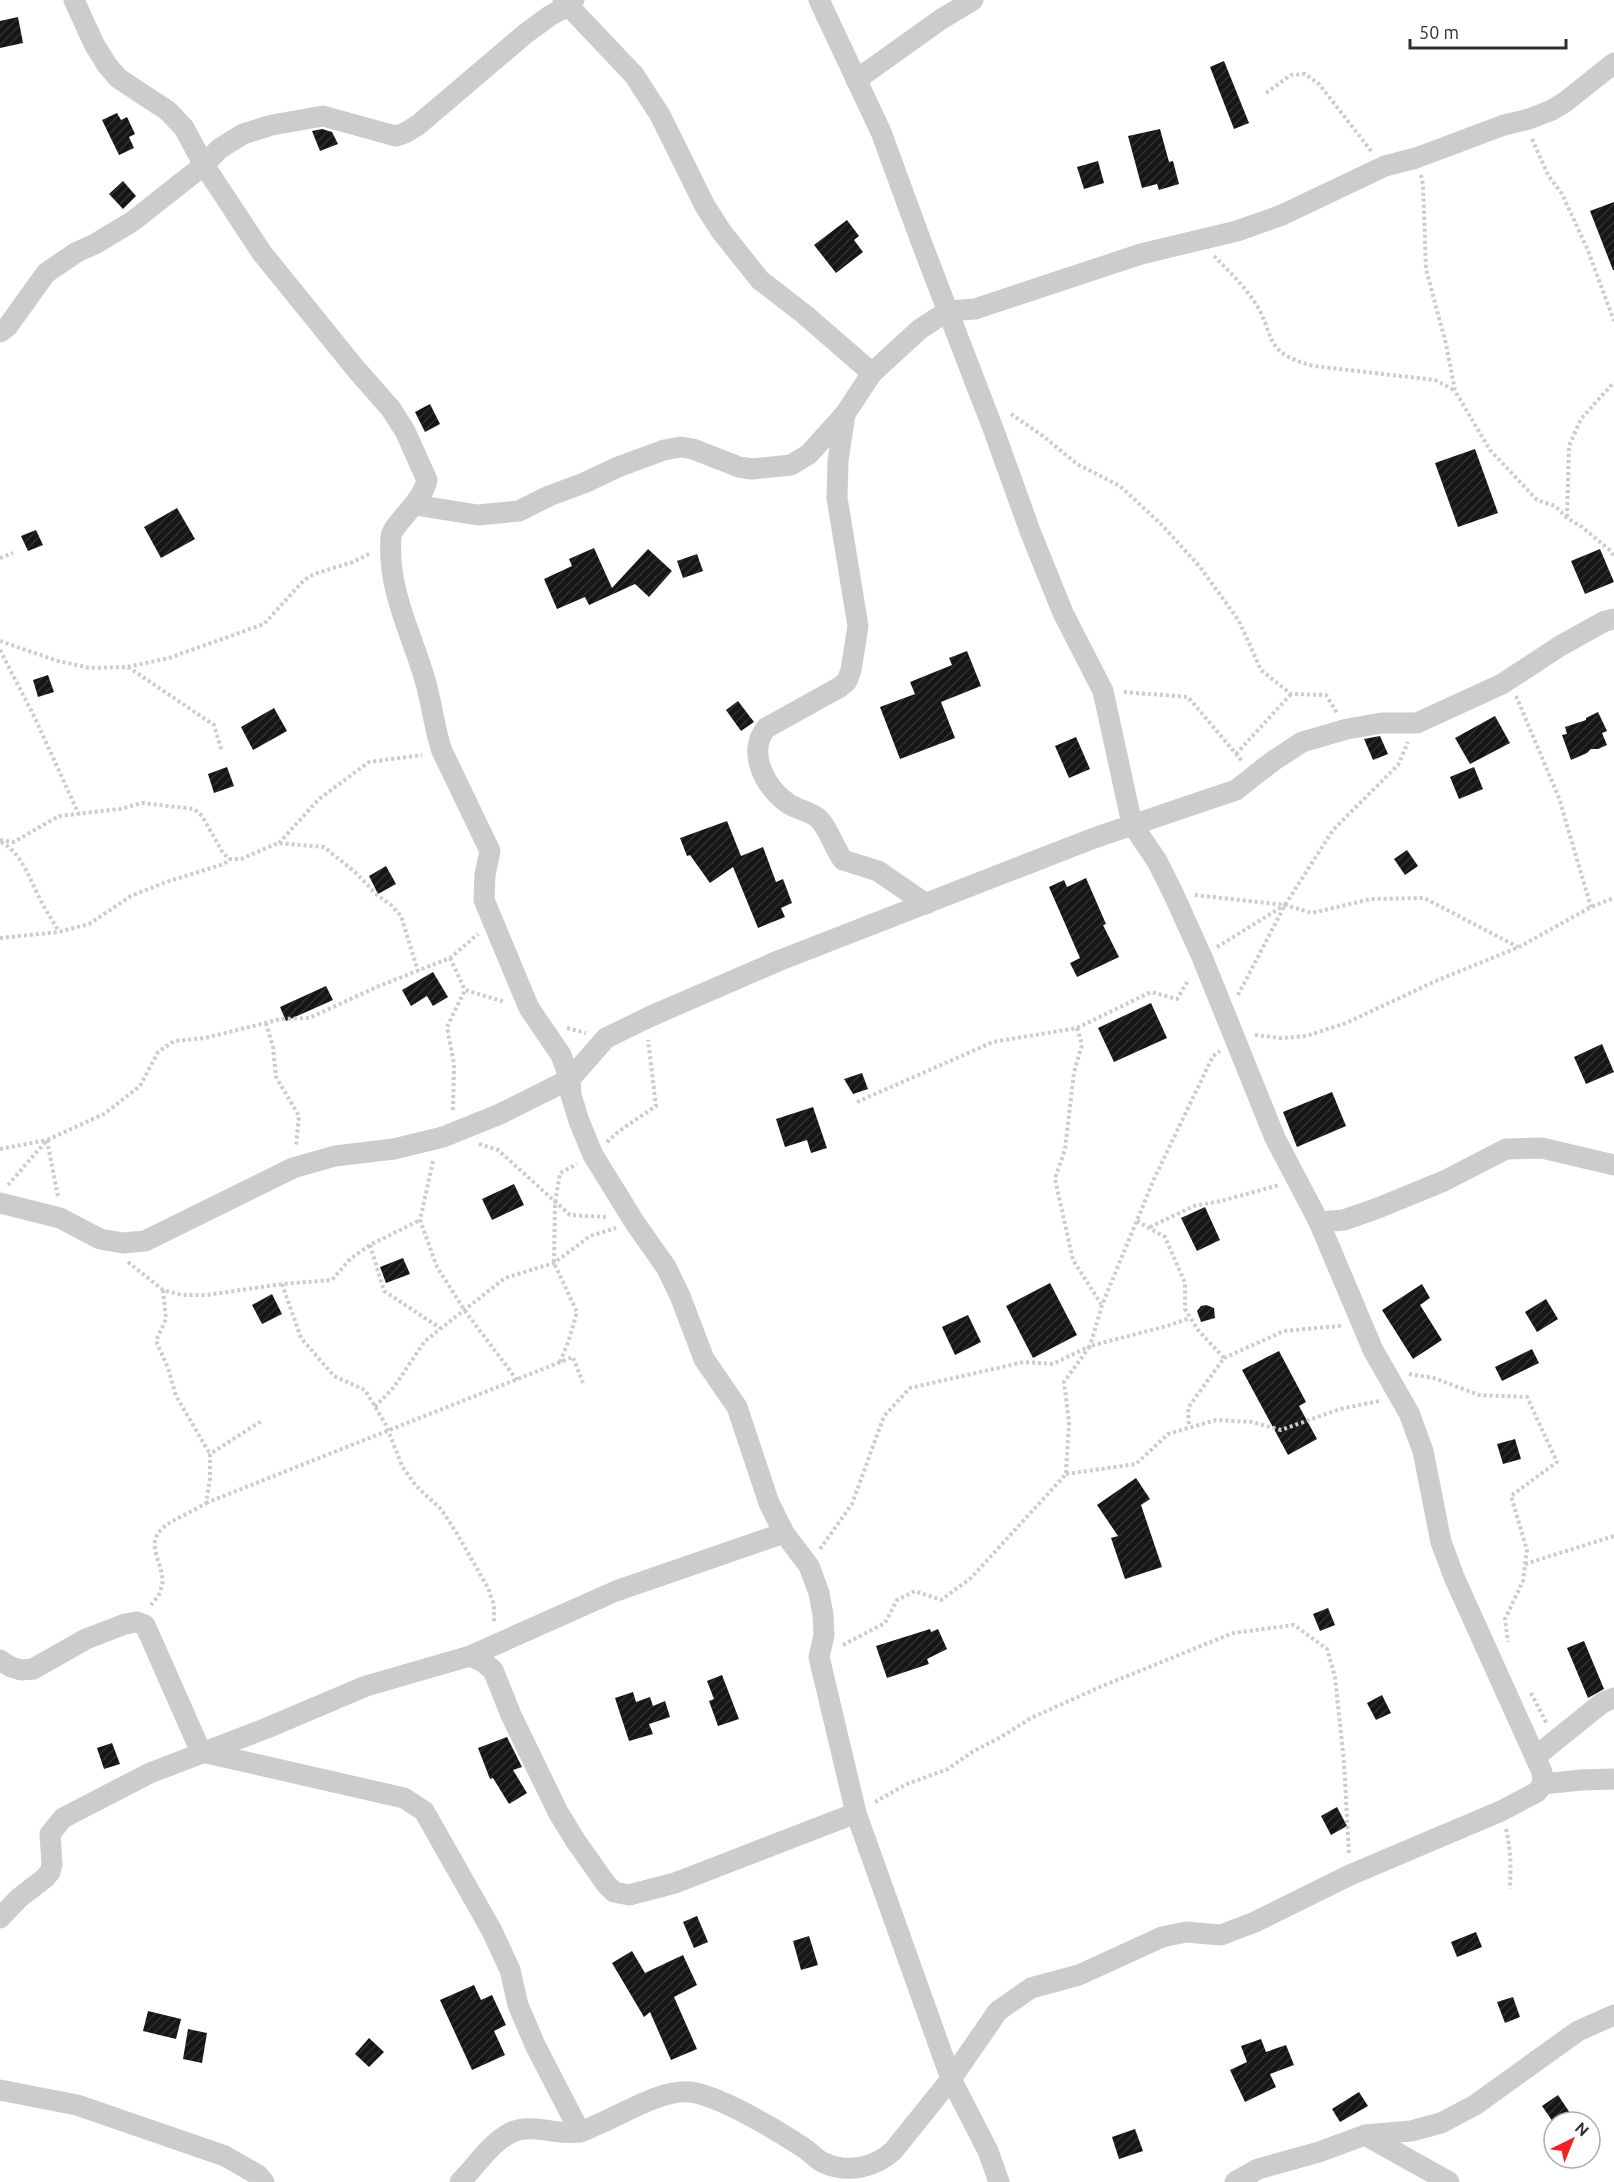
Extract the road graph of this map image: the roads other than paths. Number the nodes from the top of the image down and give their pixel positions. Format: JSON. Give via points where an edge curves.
{"nodes":[{"id":1,"x":74,"y":0,"type":"edge"},
{"id":2,"x":819,"y":0,"type":"edge"},
{"id":3,"x":973,"y":0,"type":"edge"},
{"id":4,"x":568,"y":2,"type":"edge"},
{"id":5,"x":1614,"y":63,"type":"edge"},
{"id":6,"x":856,"y":80,"type":"junction"},
{"id":7,"x":204,"y":165,"type":"junction"},
{"id":8,"x":948,"y":311,"type":"junction"},
{"id":9,"x":0,"y":332,"type":"edge"},
{"id":10,"x":872,"y":373,"type":"junction"},
{"id":11,"x":845,"y":414,"type":"junction"},
{"id":12,"x":415,"y":505,"type":"junction"},
{"id":13,"x":1614,"y":619,"type":"edge"},
{"id":14,"x":1132,"y":824,"type":"junction"},
{"id":15,"x":926,"y":904,"type":"junction"},
{"id":16,"x":570,"y":1079,"type":"junction"},
{"id":17,"x":1614,"y":1165,"type":"edge"},
{"id":18,"x":0,"y":1203,"type":"edge"},
{"id":19,"x":1319,"y":1222,"type":"junction"},
{"id":20,"x":784,"y":1533,"type":"junction"},
{"id":21,"x":470,"y":1656,"type":"junction"},
{"id":22,"x":0,"y":1660,"type":"edge"},
{"id":23,"x":1614,"y":1698,"type":"edge"},
{"id":24,"x":201,"y":1752,"type":"junction"},
{"id":25,"x":1535,"y":1756,"type":"junction"},
{"id":26,"x":1614,"y":1779,"type":"edge"},
{"id":27,"x":1543,"y":1784,"type":"junction"},
{"id":28,"x":856,"y":1813,"type":"junction"},
{"id":29,"x":0,"y":1918,"type":"edge"},
{"id":30,"x":1614,"y":2015,"type":"edge"},
{"id":31,"x":951,"y":2079,"type":"junction"},
{"id":32,"x":0,"y":2090,"type":"edge"},
{"id":33,"x":580,"y":2132,"type":"junction"},
{"id":34,"x":1365,"y":2135,"type":"junction"},
{"id":35,"x":264,"y":2182,"type":"edge"},
{"id":36,"x":460,"y":2182,"type":"edge"},
{"id":37,"x":999,"y":2182,"type":"edge"},
{"id":38,"x":1235,"y":2182,"type":"edge"},
{"id":39,"x":1449,"y":2182,"type":"edge"}],
"edges":[{"from":1,"to":7,"type":"street","via":[[106,64],[118,78],[168,111],[184,128]]},
{"from":2,"to":6,"type":"street"},
{"from":3,"to":6,"type":"street"},
{"from":4,"to":7,"type":"street","via":[[405,133],[396,136],[322,116],[303,119],[243,134],[219,149]]},
{"from":4,"to":10,"type":"street","via":[[634,75],[660,115],[705,206],[760,280]]},
{"from":5,"to":8,"type":"street","via":[[1565,102],[1529,119],[1385,166],[1282,215],[1237,231],[1141,254],[975,309]]},
{"from":6,"to":8,"type":"street","via":[[881,132]]},
{"from":7,"to":9,"type":"street","via":[[133,220],[46,273]]},
{"from":7,"to":12,"type":"street","via":[[262,253],[405,431],[427,480]]},
{"from":8,"to":10,"type":"street","via":[[920,329]]},
{"from":8,"to":14,"type":"street","via":[[1029,531],[1064,614],[1103,691]]},
{"from":10,"to":11,"type":"street"},
{"from":11,"to":12,"type":"street","via":[[809,454],[791,465],[752,469],[681,447],[618,467],[519,511],[478,515]]},
{"from":11,"to":15,"type":"street","via":[[837,498],[858,615],[851,670],[840,687],[766,728],[757,748],[758,759],[775,793],[791,806],[819,819],[843,860],[878,871]]},
{"from":12,"to":16,"type":"street","via":[[391,534],[393,575],[403,619],[426,682],[442,751],[490,851],[484,900],[529,1008],[561,1055]]},
{"from":13,"to":14,"type":"street","via":[[1560,646],[1509,679],[1417,723],[1382,723],[1302,742],[1236,790]]},
{"from":14,"to":15,"type":"street"},
{"from":14,"to":19,"type":"street","via":[[1173,893],[1275,1138]]},
{"from":15,"to":16,"type":"street","via":[[778,961],[606,1038]]},
{"from":16,"to":18,"type":"street","via":[[500,1114],[444,1136],[394,1149],[335,1156],[293,1168],[145,1241],[100,1239],[60,1218]]},
{"from":16,"to":20,"type":"street","via":[[571,1095],[593,1155],[666,1267],[704,1359],[737,1407],[769,1503]]},
{"from":17,"to":19,"type":"street","via":[[1542,1148],[1506,1149],[1444,1181],[1378,1208],[1344,1220]]},
{"from":19,"to":25,"type":"street","via":[[1355,1309],[1423,1451],[1441,1542]]},
{"from":20,"to":21,"type":"street","via":[[616,1591]]},
{"from":20,"to":28,"type":"street","via":[[809,1566],[819,1593],[824,1635],[819,1658]]},
{"from":21,"to":24,"type":"street","via":[[366,1686]]},
{"from":21,"to":28,"type":"street","via":[[493,1670],[558,1812],[614,1892],[629,1895],[675,1883]]},
{"from":22,"to":24,"type":"street","via":[[21,1670],[33,1669],[86,1639],[125,1624],[146,1625]]},
{"from":23,"to":25,"type":"street","via":[[1602,1703]]},
{"from":24,"to":29,"type":"street","via":[[150,1773],[63,1818],[50,1834],[50,1872]]},
{"from":24,"to":33,"type":"street","via":[[404,1798],[424,1811],[492,1931],[510,1970],[526,2025]]},
{"from":25,"to":27,"type":"street"},
{"from":26,"to":27,"type":"street"},
{"from":27,"to":31,"type":"street","via":[[1537,1792],[1501,1811],[1350,1875],[1255,1922],[1221,1935],[1186,1932],[1162,1937],[1079,1975],[1031,1988],[998,2011]]},
{"from":28,"to":31,"type":"street"},
{"from":30,"to":34,"type":"street","via":[[1578,2031],[1475,2105],[1441,2123],[1412,2131]]},
{"from":31,"to":33,"type":"street","via":[[893,2151],[870,2166],[853,2168],[822,2162],[752,2117],[692,2092],[656,2098]]},
{"from":31,"to":37,"type":"street","via":[[988,2151]]},
{"from":32,"to":35,"type":"street","via":[[77,2105],[225,2156]]},
{"from":33,"to":36,"type":"street","via":[[514,2132],[486,2152]]},
{"from":34,"to":38,"type":"street","via":[[1258,2169]]},
{"from":34,"to":39,"type":"street"}]}
